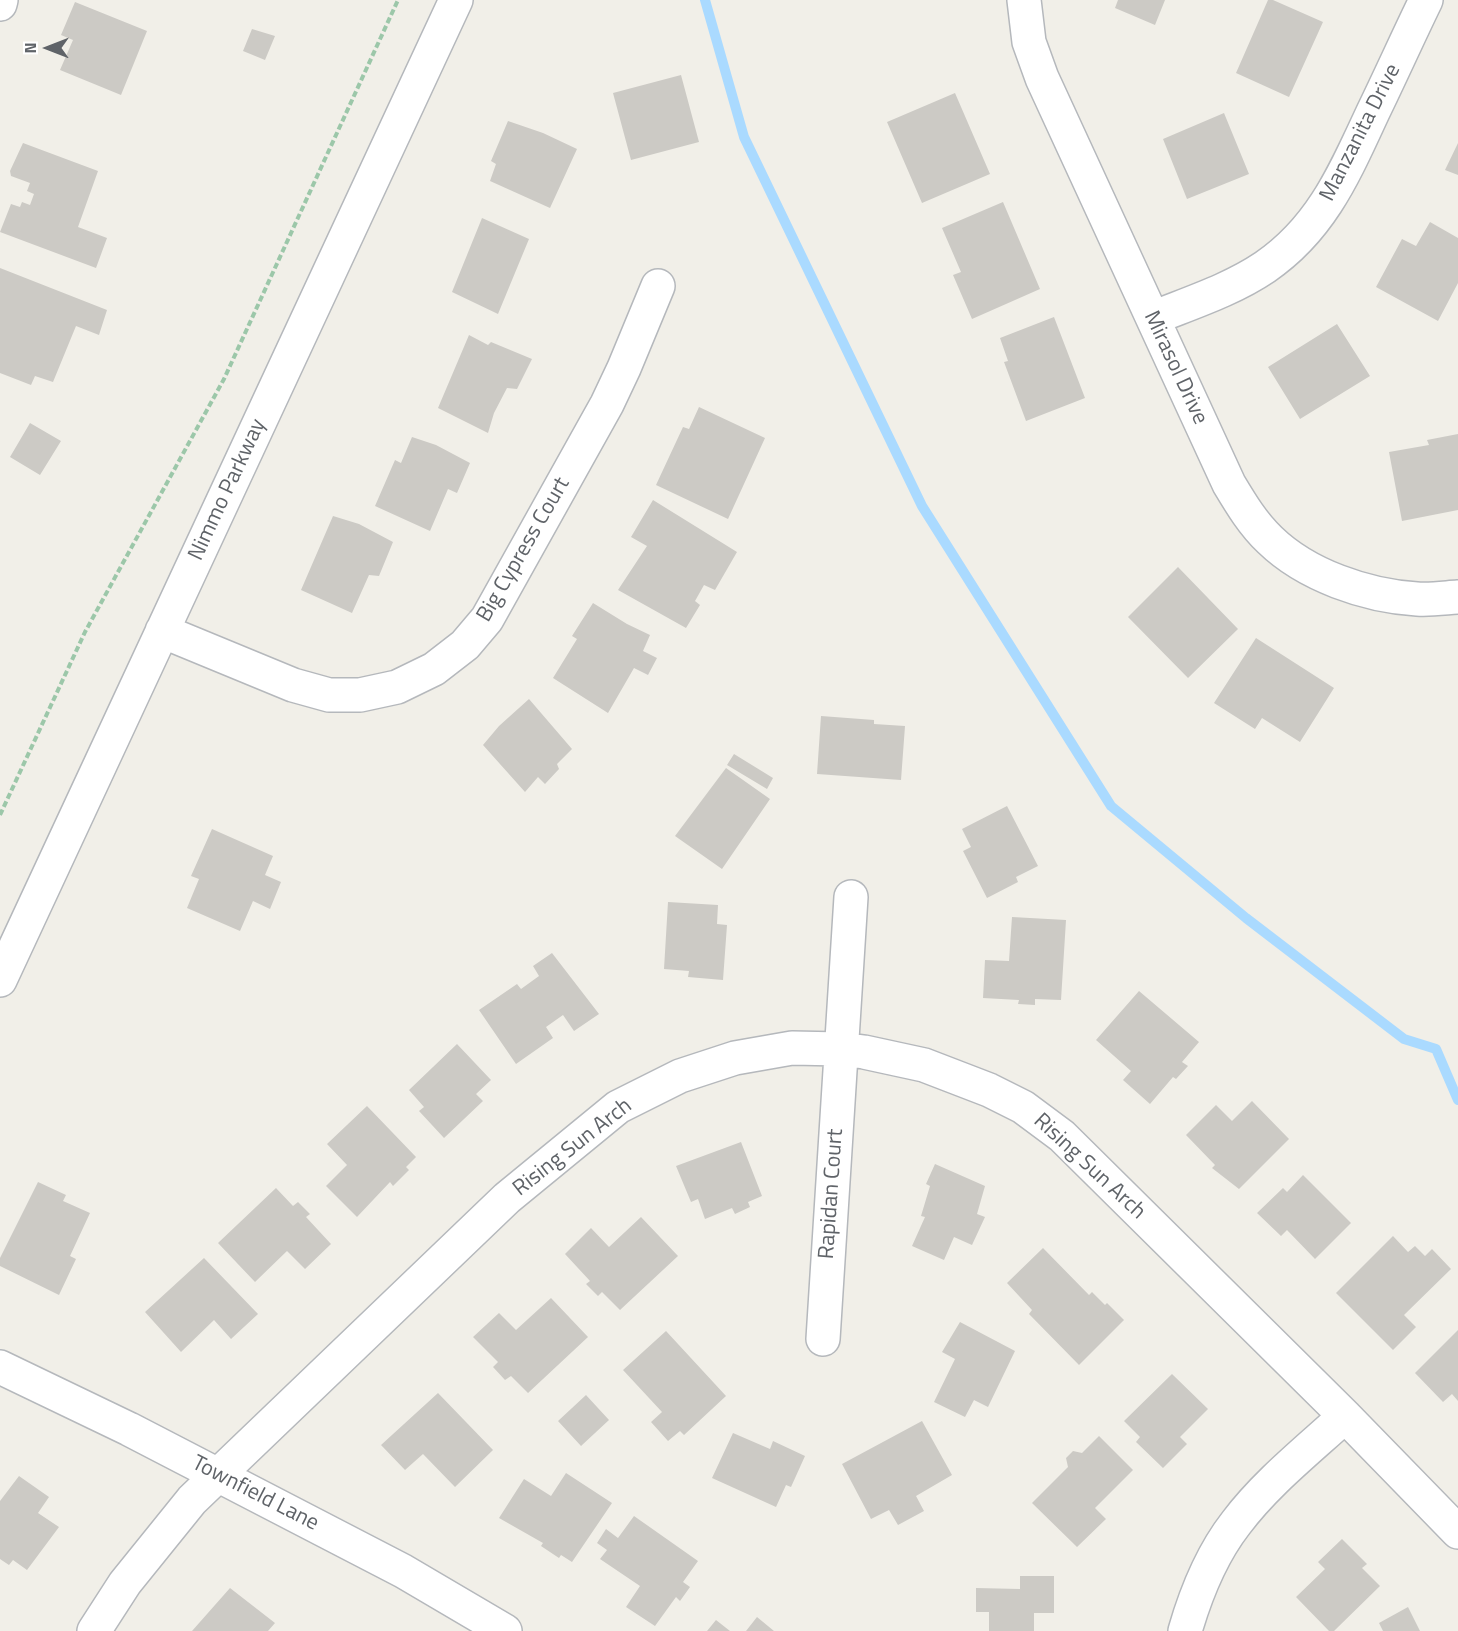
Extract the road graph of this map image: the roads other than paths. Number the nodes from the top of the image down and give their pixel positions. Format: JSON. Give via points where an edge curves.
{"nodes":[{"id":1,"x":456,"y":0,"type":"edge"},
{"id":2,"x":1024,"y":0,"type":"edge"},
{"id":3,"x":1426,"y":0,"type":"edge"},
{"id":4,"x":658,"y":286,"type":"dead end"},
{"id":5,"x":1152,"y":318,"type":"junction"},
{"id":6,"x":1458,"y":597,"type":"edge"},
{"id":7,"x":162,"y":631,"type":"junction"},
{"id":8,"x":851,"y":897,"type":"dead end"},
{"id":9,"x":0,"y":980,"type":"edge"},
{"id":10,"x":841,"y":1050,"type":"junction"},
{"id":11,"x":823,"y":1339,"type":"dead end"},
{"id":12,"x":0,"y":1367,"type":"edge"},
{"id":13,"x":1345,"y":1416,"type":"junction"},
{"id":14,"x":218,"y":1475,"type":"junction"},
{"id":15,"x":1458,"y":1532,"type":"edge"},
{"id":16,"x":94,"y":1631,"type":"edge"},
{"id":17,"x":505,"y":1631,"type":"edge"},
{"id":18,"x":1185,"y":1631,"type":"edge"}],
"edges":[{"from":1,"to":7,"type":"street","name":"Nimmo Parkway"},
{"from":2,"to":5,"type":"street","name":"Mirasol Drive","via":[[1029,42],[1042,78]]},
{"from":3,"to":5,"type":"street","name":"Manzanita Drive","via":[[1339,184],[1317,218],[1294,244],[1265,267],[1237,283]]},
{"from":4,"to":7,"type":"street","name":"Big Cypress Court","via":[[607,404],[487,619],[465,645],[434,669],[397,687],[360,695],[330,695],[293,685]]},
{"from":5,"to":6,"type":"street","name":"Mirasol Drive","via":[[1229,484],[1270,540],[1302,564],[1377,593],[1417,599]]},
{"from":7,"to":9,"type":"street","name":"Nimmo Parkway"},
{"from":8,"to":10,"type":"street","name":"Rapidan Court"},
{"from":10,"to":11,"type":"street","name":"Rapidan Court"},
{"from":10,"to":13,"type":"street","name":"Rising Sun Arch","via":[[924,1065],[1023,1107],[1062,1136]]},
{"from":10,"to":14,"type":"street","name":"Rising Sun Arch","via":[[792,1048],[735,1058],[680,1076],[618,1107],[507,1198]]},
{"from":12,"to":14,"type":"street","name":"Townfield Lane"},
{"from":13,"to":15,"type":"street","name":"Rising Sun Arch"},
{"from":13,"to":18,"type":"street","via":[[1260,1495],[1236,1523],[1215,1554],[1195,1597]]},
{"from":14,"to":16,"type":"street","name":"Rising Sun Arch","via":[[192,1500],[125,1583]]},
{"from":14,"to":17,"type":"street","name":"Townfield Lane","via":[[403,1571]]}]}
